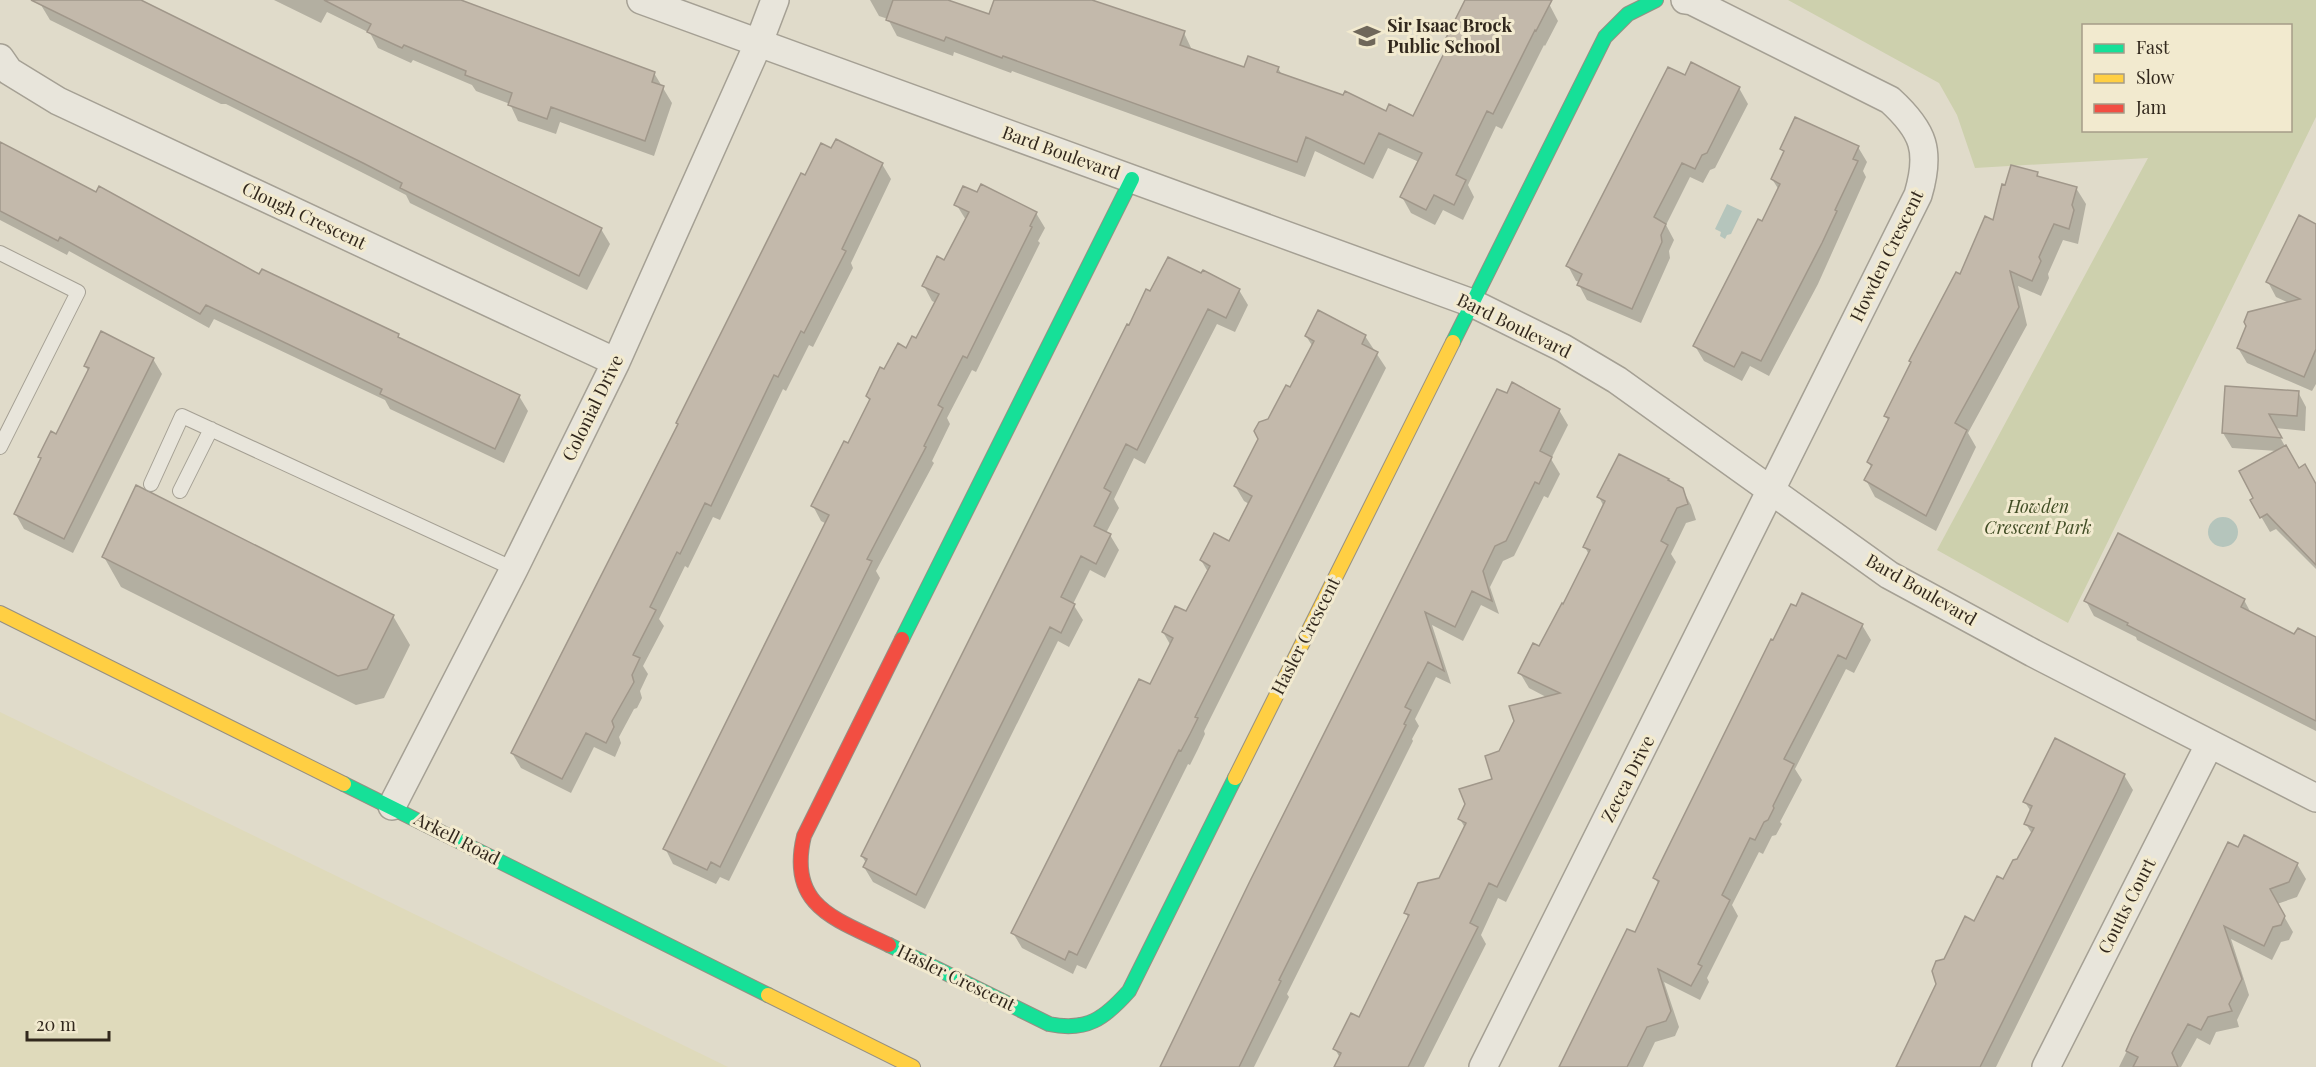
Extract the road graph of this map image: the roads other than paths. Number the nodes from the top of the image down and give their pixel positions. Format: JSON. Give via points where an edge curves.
{"nodes":[{"id":1,"x":641,"y":0,"type":"edge"},
{"id":2,"x":775,"y":0,"type":"edge"},
{"id":3,"x":1656,"y":0,"type":"edge"},
{"id":4,"x":1685,"y":0,"type":"edge"},
{"id":5,"x":759,"y":42,"type":"junction"},
{"id":6,"x":0,"y":58,"type":"edge"},
{"id":7,"x":1132,"y":179,"type":"junction"},
{"id":8,"x":0,"y":253,"type":"edge"},
{"id":9,"x":1472,"y":303,"type":"junction"},
{"id":10,"x":616,"y":362,"type":"junction"},
{"id":11,"x":211,"y":429,"type":"junction"},
{"id":12,"x":0,"y":447,"type":"edge"},
{"id":13,"x":151,"y":484,"type":"dead end"},
{"id":14,"x":180,"y":491,"type":"dead end"},
{"id":15,"x":1772,"y":491,"type":"junction"},
{"id":16,"x":514,"y":569,"type":"junction"},
{"id":17,"x":0,"y":613,"type":"edge"},
{"id":18,"x":2209,"y":745,"type":"junction"},
{"id":19,"x":2316,"y":798,"type":"edge"},
{"id":20,"x":392,"y":806,"type":"junction"},
{"id":21,"x":913,"y":1067,"type":"edge"},
{"id":22,"x":1484,"y":1067,"type":"edge"},
{"id":23,"x":2046,"y":1067,"type":"edge"}],
"edges":[{"from":1,"to":5,"type":"street","name":"Bard Boulevard"},
{"from":2,"to":5,"type":"street","name":"Colonial Drive"},
{"from":3,"to":9,"type":"street","via":[[1620,18],[1605,37]]},
{"from":4,"to":15,"type":"street","name":"Howden Crescent","via":[[1890,100],[1917,130],[1924,151],[1925,172],[1918,195]]},
{"from":5,"to":7,"type":"street","name":"Bard Boulevard"},
{"from":5,"to":10,"type":"street","name":"Colonial Drive"},
{"from":6,"to":10,"type":"street","name":"Clough Crescent","via":[[9,71],[58,101]]},
{"from":7,"to":9,"type":"street","name":"Bard Boulevard"},
{"from":7,"to":9,"type":"street","name":"Hasler Crescent","via":[[809,825],[799,854],[802,884],[825,913],[1049,1024],[1065,1028],[1098,1020],[1128,991]]},
{"from":8,"to":12,"type":"lane","via":[[78,292]]},
{"from":9,"to":15,"type":"street","name":"Bard Boulevard","via":[[1617,380]]},
{"from":10,"to":16,"type":"street","name":"Colonial Drive"},
{"from":11,"to":13,"type":"lane","via":[[182,416]]},
{"from":11,"to":14,"type":"lane"},
{"from":11,"to":16,"type":"lane"},
{"from":15,"to":18,"type":"street","name":"Bard Boulevard","via":[[1889,575]]},
{"from":15,"to":22,"type":"street","name":"Zecca Drive"},
{"from":16,"to":20,"type":"street","name":"Colonial Drive"},
{"from":17,"to":20,"type":"street","name":"Arkell Road"},
{"from":18,"to":19,"type":"street","name":"Bard Boulevard"},
{"from":18,"to":23,"type":"street","name":"Coutts Court"},
{"from":20,"to":21,"type":"street","name":"Arkell Road"}]}
